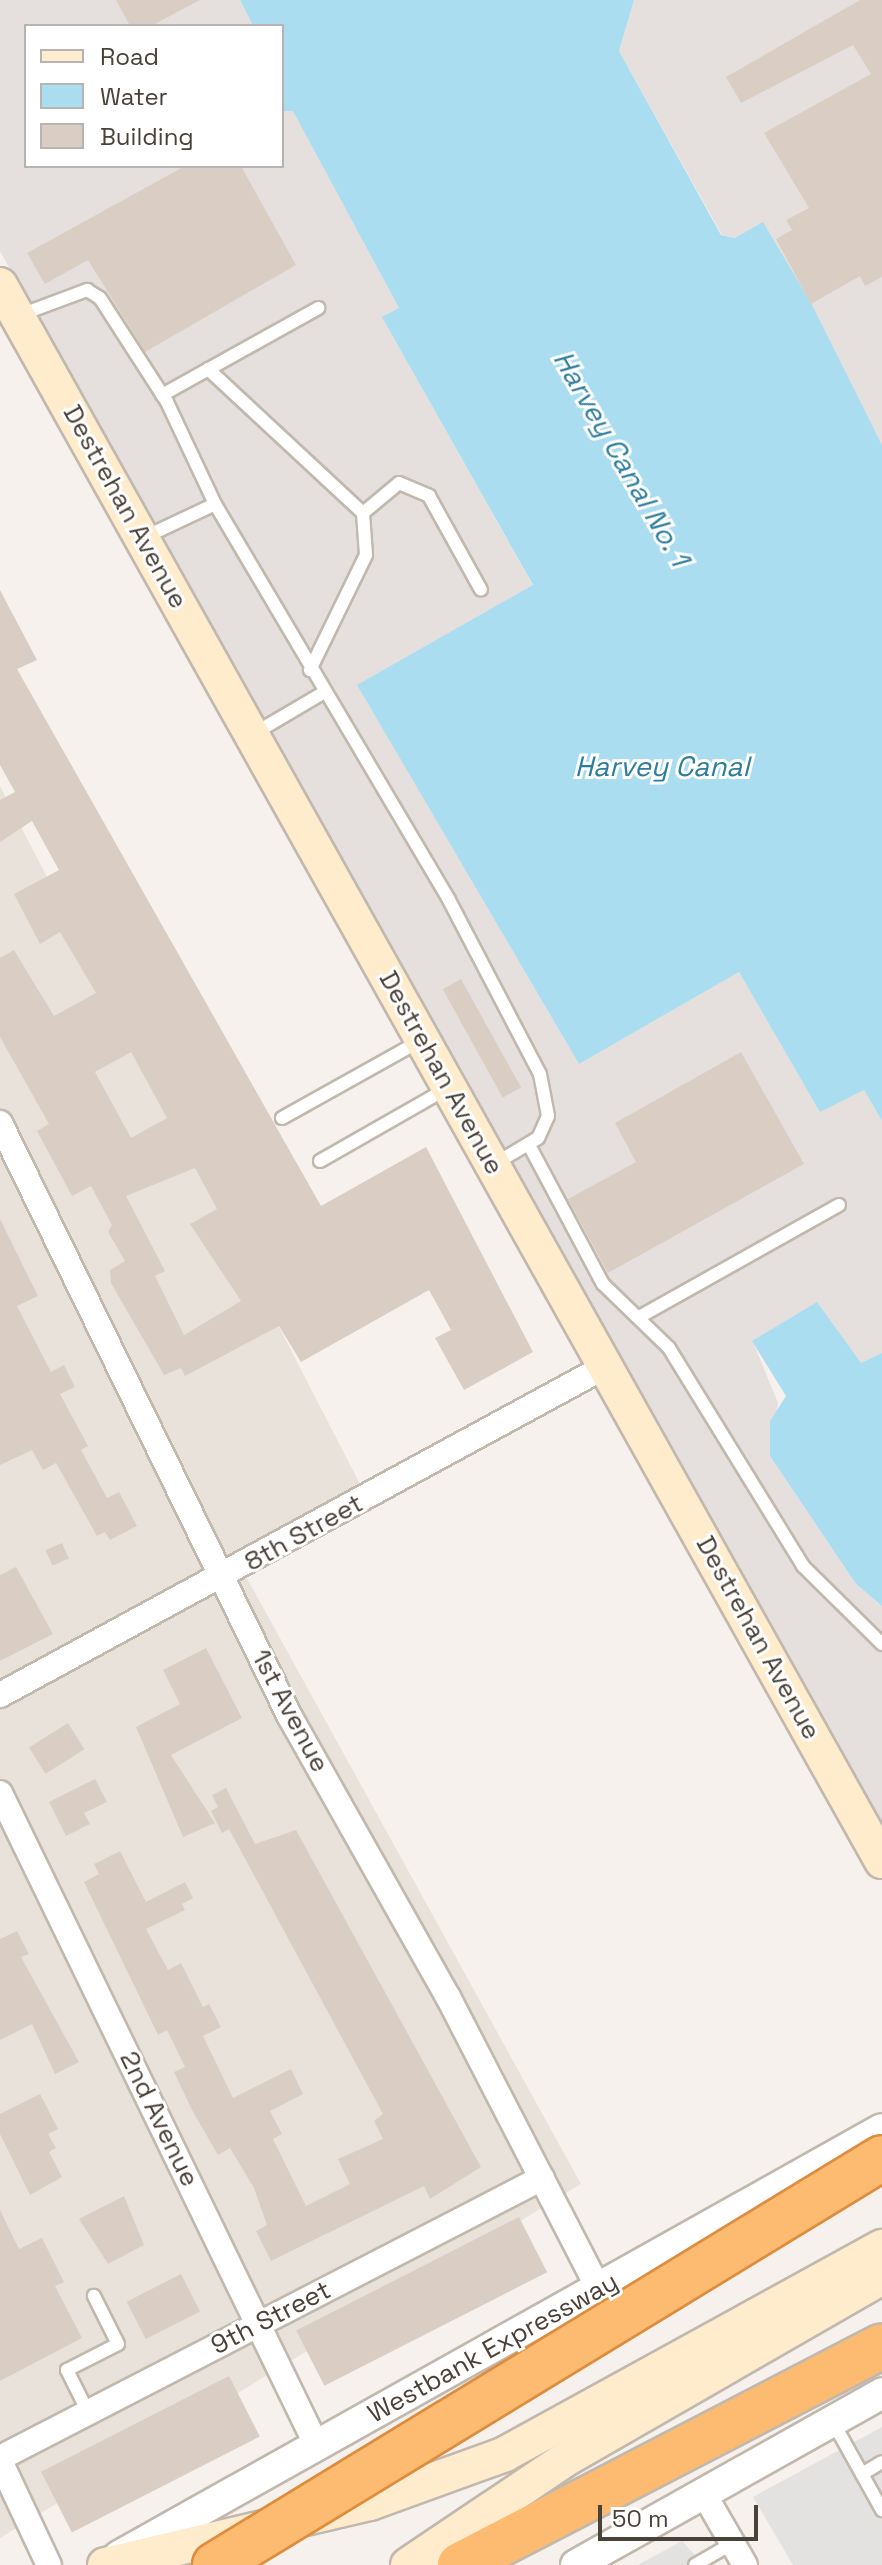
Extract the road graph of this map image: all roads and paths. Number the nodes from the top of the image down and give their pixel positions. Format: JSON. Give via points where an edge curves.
{"nodes":[{"id":1,"x":0,"y":285,"type":"edge"},
{"id":2,"x":318,"y":308,"type":"dead end"},
{"id":3,"x":18,"y":316,"type":"junction"},
{"id":4,"x":208,"y":369,"type":"junction"},
{"id":5,"x":162,"y":395,"type":"junction"},
{"id":6,"x":215,"y":504,"type":"junction"},
{"id":7,"x":363,"y":513,"type":"junction"},
{"id":8,"x":142,"y":539,"type":"junction"},
{"id":9,"x":481,"y":590,"type":"dead end"},
{"id":10,"x":310,"y":670,"type":"junction"},
{"id":11,"x":323,"y":693,"type":"junction"},
{"id":12,"x":252,"y":734,"type":"junction"},
{"id":13,"x":423,"y":1040,"type":"junction"},
{"id":14,"x":450,"y":1087,"type":"junction"},
{"id":15,"x":282,"y":1118,"type":"dead end"},
{"id":16,"x":0,"y":1123,"type":"edge"},
{"id":17,"x":529,"y":1145,"type":"junction"},
{"id":18,"x":320,"y":1161,"type":"dead end"},
{"id":19,"x":493,"y":1164,"type":"junction"},
{"id":20,"x":839,"y":1205,"type":"dead end"},
{"id":21,"x":641,"y":1316,"type":"junction"},
{"id":22,"x":606,"y":1366,"type":"junction"},
{"id":23,"x":222,"y":1579,"type":"junction"},
{"id":24,"x":882,"y":1644,"type":"edge"},
{"id":25,"x":0,"y":1695,"type":"edge"},
{"id":26,"x":0,"y":1793,"type":"edge"},
{"id":27,"x":882,"y":1861,"type":"edge"},
{"id":28,"x":882,"y":2129,"type":"edge"},
{"id":29,"x":882,"y":2158,"type":"edge"},
{"id":30,"x":542,"y":2178,"type":"junction"},
{"id":31,"x":882,"y":2247,"type":"edge"},
{"id":32,"x":882,"y":2277,"type":"edge"},
{"id":33,"x":599,"y":2289,"type":"junction"},
{"id":34,"x":94,"y":2296,"type":"dead end"},
{"id":35,"x":257,"y":2325,"type":"junction"},
{"id":36,"x":882,"y":2346,"type":"edge"},
{"id":37,"x":882,"y":2393,"type":"edge"},
{"id":38,"x":88,"y":2412,"type":"junction"},
{"id":39,"x":833,"y":2421,"type":"junction"},
{"id":40,"x":317,"y":2446,"type":"junction"},
{"id":41,"x":0,"y":2460,"type":"edge"},
{"id":42,"x":882,"y":2462,"type":"edge"},
{"id":43,"x":862,"y":2474,"type":"junction"},
{"id":44,"x":704,"y":2494,"type":"junction"},
{"id":45,"x":882,"y":2510,"type":"edge"},
{"id":46,"x":733,"y":2543,"type":"junction"},
{"id":47,"x":105,"y":2564,"type":"edge"},
{"id":48,"x":49,"y":2565,"type":"edge"},
{"id":49,"x":215,"y":2565,"type":"edge"},
{"id":50,"x":408,"y":2565,"type":"edge"},
{"id":51,"x":460,"y":2565,"type":"edge"},
{"id":52,"x":576,"y":2565,"type":"edge"},
{"id":53,"x":695,"y":2565,"type":"edge"},
{"id":54,"x":745,"y":2565,"type":"edge"}],
"edges":[{"from":1,"to":3,"type":"main road","name":"Destrehan Avenue"},
{"from":2,"to":4,"type":"lane"},
{"from":3,"to":5,"type":"lane","via":[[87,290],[100,298]]},
{"from":3,"to":8,"type":"main road","name":"Destrehan Avenue"},
{"from":4,"to":5,"type":"lane"},
{"from":4,"to":7,"type":"lane"},
{"from":5,"to":6,"type":"lane"},
{"from":6,"to":8,"type":"lane"},
{"from":6,"to":10,"type":"lane"},
{"from":7,"to":9,"type":"lane","via":[[399,483],[429,496]]},
{"from":7,"to":10,"type":"lane","via":[[366,555]]},
{"from":8,"to":12,"type":"main road","name":"Destrehan Avenue"},
{"from":10,"to":11,"type":"lane"},
{"from":11,"to":12,"type":"lane"},
{"from":11,"to":17,"type":"lane","via":[[449,900],[540,1074],[548,1116]]},
{"from":12,"to":13,"type":"main road","name":"Destrehan Avenue"},
{"from":13,"to":14,"type":"main road","name":"Destrehan Avenue"},
{"from":13,"to":15,"type":"lane"},
{"from":14,"to":18,"type":"lane"},
{"from":14,"to":19,"type":"main road","name":"Destrehan Avenue"},
{"from":16,"to":23,"type":"street","name":"1st Avenue"},
{"from":17,"to":19,"type":"lane"},
{"from":17,"to":21,"type":"lane","via":[[603,1284],[623,1309]]},
{"from":19,"to":22,"type":"main road","name":"Destrehan Avenue"},
{"from":20,"to":21,"type":"lane"},
{"from":21,"to":24,"type":"lane","via":[[669,1348],[803,1566]]},
{"from":22,"to":23,"type":"street","name":"8th Street"},
{"from":22,"to":27,"type":"main road","name":"Destrehan Avenue"},
{"from":23,"to":25,"type":"street","name":"8th Street"},
{"from":23,"to":30,"type":"street","name":"1st Avenue"},
{"from":26,"to":35,"type":"street","name":"2nd Avenue"},
{"from":28,"to":33,"type":"street","name":"Westbank Expressway"},
{"from":29,"to":49,"type":"highway","name":"Westbank Expressway","bridge":true},
{"from":30,"to":33,"type":"street","name":"1st Avenue"},
{"from":30,"to":35,"type":"street","name":"9th Street"},
{"from":31,"to":47,"type":"main road","via":[[505,2454],[370,2503]]},
{"from":32,"to":50,"type":"main road","via":[[564,2460]]},
{"from":33,"to":40,"type":"street","name":"Westbank Expressway"},
{"from":34,"to":38,"type":"lane","via":[[118,2344],[67,2370]]},
{"from":35,"to":38,"type":"street","name":"9th Street"},
{"from":35,"to":40,"type":"street","name":"2nd Avenue"},
{"from":36,"to":51,"type":"highway"},
{"from":37,"to":39,"type":"street"},
{"from":38,"to":41,"type":"street","name":"9th Street"},
{"from":39,"to":43,"type":"lane"},
{"from":39,"to":44,"type":"street"},
{"from":40,"to":47,"type":"street","name":"Westbank Expressway"},
{"from":41,"to":48,"type":"street"},
{"from":42,"to":43,"type":"lane"},
{"from":43,"to":45,"type":"lane"},
{"from":44,"to":46,"type":"street"},
{"from":44,"to":52,"type":"street"},
{"from":46,"to":53,"type":"lane"},
{"from":46,"to":54,"type":"street"}]}
